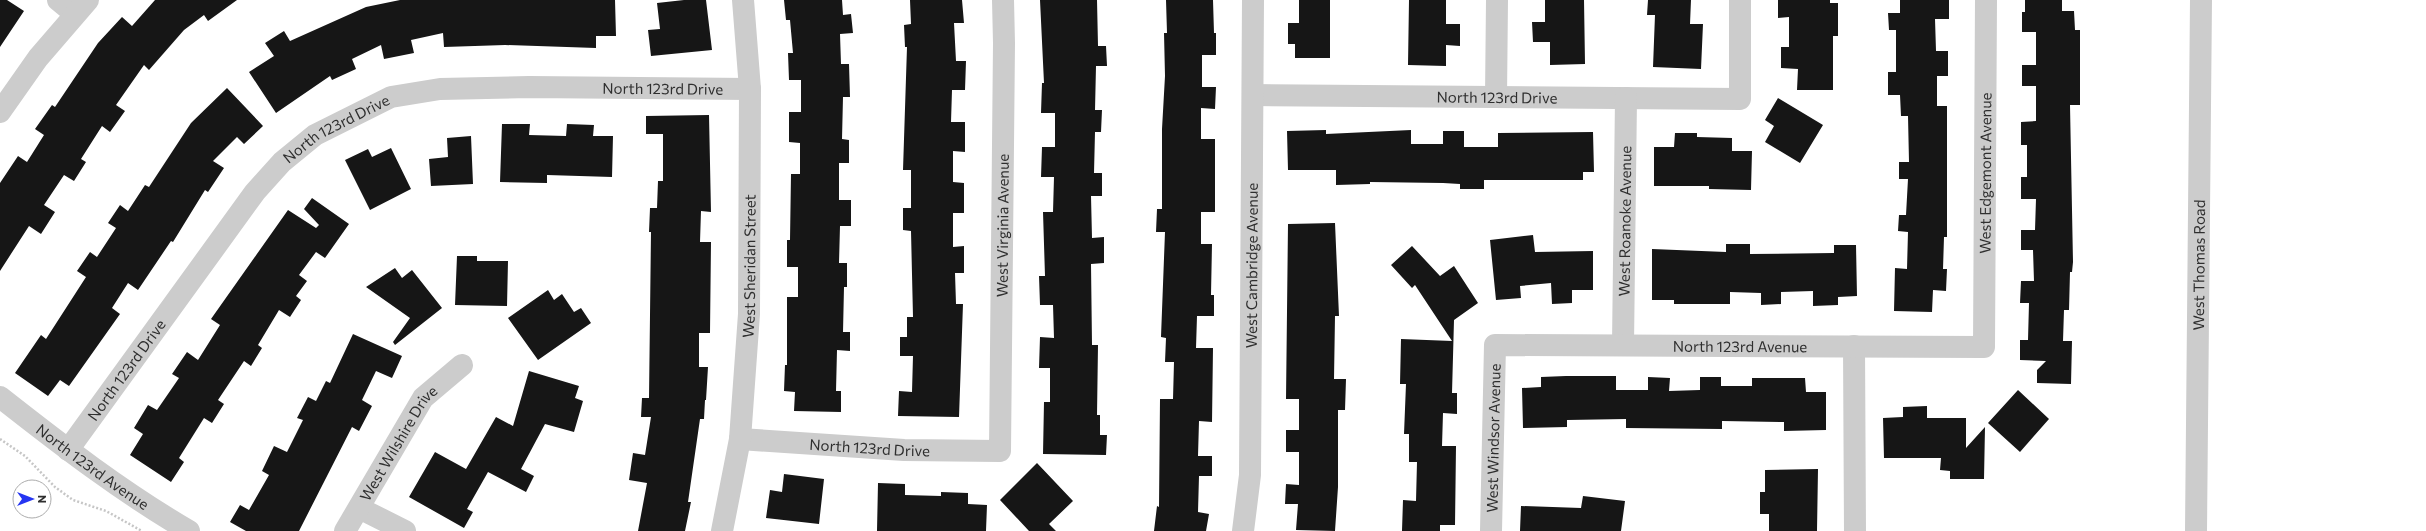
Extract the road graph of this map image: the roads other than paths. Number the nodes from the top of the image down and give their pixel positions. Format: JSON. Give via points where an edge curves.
{"nodes":[{"id":1,"x":58,"y":0,"type":"edge"},
{"id":2,"x":743,"y":0,"type":"edge"},
{"id":3,"x":1003,"y":0,"type":"edge"},
{"id":4,"x":1253,"y":0,"type":"edge"},
{"id":5,"x":1497,"y":0,"type":"edge"},
{"id":6,"x":1740,"y":0,"type":"edge"},
{"id":7,"x":1986,"y":0,"type":"edge"},
{"id":8,"x":2201,"y":0,"type":"edge"},
{"id":9,"x":82,"y":7,"type":"edge"},
{"id":10,"x":750,"y":89,"type":"junction"},
{"id":11,"x":1254,"y":95,"type":"junction"},
{"id":12,"x":1496,"y":97,"type":"junction"},
{"id":13,"x":1626,"y":98,"type":"junction"},
{"id":14,"x":0,"y":112,"type":"edge"},
{"id":15,"x":1495,"y":345,"type":"joint"},
{"id":16,"x":1623,"y":345,"type":"junction"},
{"id":17,"x":1854,"y":346,"type":"junction"},
{"id":18,"x":1984,"y":346,"type":"joint"},
{"id":19,"x":462,"y":365,"type":"dead end"},
{"id":20,"x":0,"y":397,"type":"edge"},
{"id":21,"x":740,"y":439,"type":"junction"},
{"id":22,"x":68,"y":450,"type":"junction"},
{"id":23,"x":1000,"y":451,"type":"joint"},
{"id":24,"x":359,"y":508,"type":"junction"},
{"id":25,"x":189,"y":531,"type":"edge"},
{"id":26,"x":346,"y":531,"type":"edge"},
{"id":27,"x":406,"y":531,"type":"edge"},
{"id":28,"x":722,"y":531,"type":"edge"},
{"id":29,"x":1243,"y":531,"type":"edge"},
{"id":30,"x":1491,"y":531,"type":"edge"},
{"id":31,"x":1855,"y":531,"type":"edge"},
{"id":32,"x":2196,"y":531,"type":"edge"}],
"edges":[{"from":1,"to":9,"type":"street"},
{"from":2,"to":10,"type":"street","name":"West Sheridan Street"},
{"from":3,"to":23,"type":"street","name":"West Virginia Avenue"},
{"from":4,"to":11,"type":"street","name":"West Cambridge Avenue"},
{"from":5,"to":12,"type":"street"},
{"from":6,"to":13,"type":"street","name":"North 123rd Drive","via":[[1740,99]]},
{"from":7,"to":18,"type":"street","name":"West Edgemont Avenue"},
{"from":8,"to":32,"type":"street","name":"West Thomas Road"},
{"from":9,"to":14,"type":"street","via":[[38,58]]},
{"from":10,"to":21,"type":"street","name":"West Sheridan Street","via":[[749,314]]},
{"from":10,"to":22,"type":"street","name":"North 123rd Drive","via":[[440,89],[391,97],[315,135],[282,162],[254,192]]},
{"from":11,"to":12,"type":"street","name":"North 123rd Drive"},
{"from":11,"to":29,"type":"street","name":"West Cambridge Avenue","via":[[1250,475]]},
{"from":12,"to":13,"type":"street","name":"North 123rd Drive"},
{"from":13,"to":16,"type":"street","name":"West Roanoke Avenue"},
{"from":15,"to":16,"type":"street","name":"North 123rd Avenue"},
{"from":15,"to":30,"type":"street","name":"West Windsor Avenue"},
{"from":16,"to":17,"type":"street","name":"North 123rd Avenue"},
{"from":17,"to":18,"type":"street","name":"North 123rd Avenue"},
{"from":17,"to":31,"type":"street"},
{"from":19,"to":24,"type":"street","name":"West Wilshire Drive","via":[[423,398]]},
{"from":20,"to":22,"type":"street","name":"North 123rd Avenue"},
{"from":21,"to":23,"type":"street","name":"North 123rd Drive","via":[[904,450]]},
{"from":21,"to":28,"type":"street","name":"West Sheridan Street"},
{"from":22,"to":25,"type":"street","name":"North 123rd Avenue","via":[[162,516]]},
{"from":24,"to":26,"type":"street","name":"West Wilshire Drive"},
{"from":24,"to":27,"type":"street"}]}
